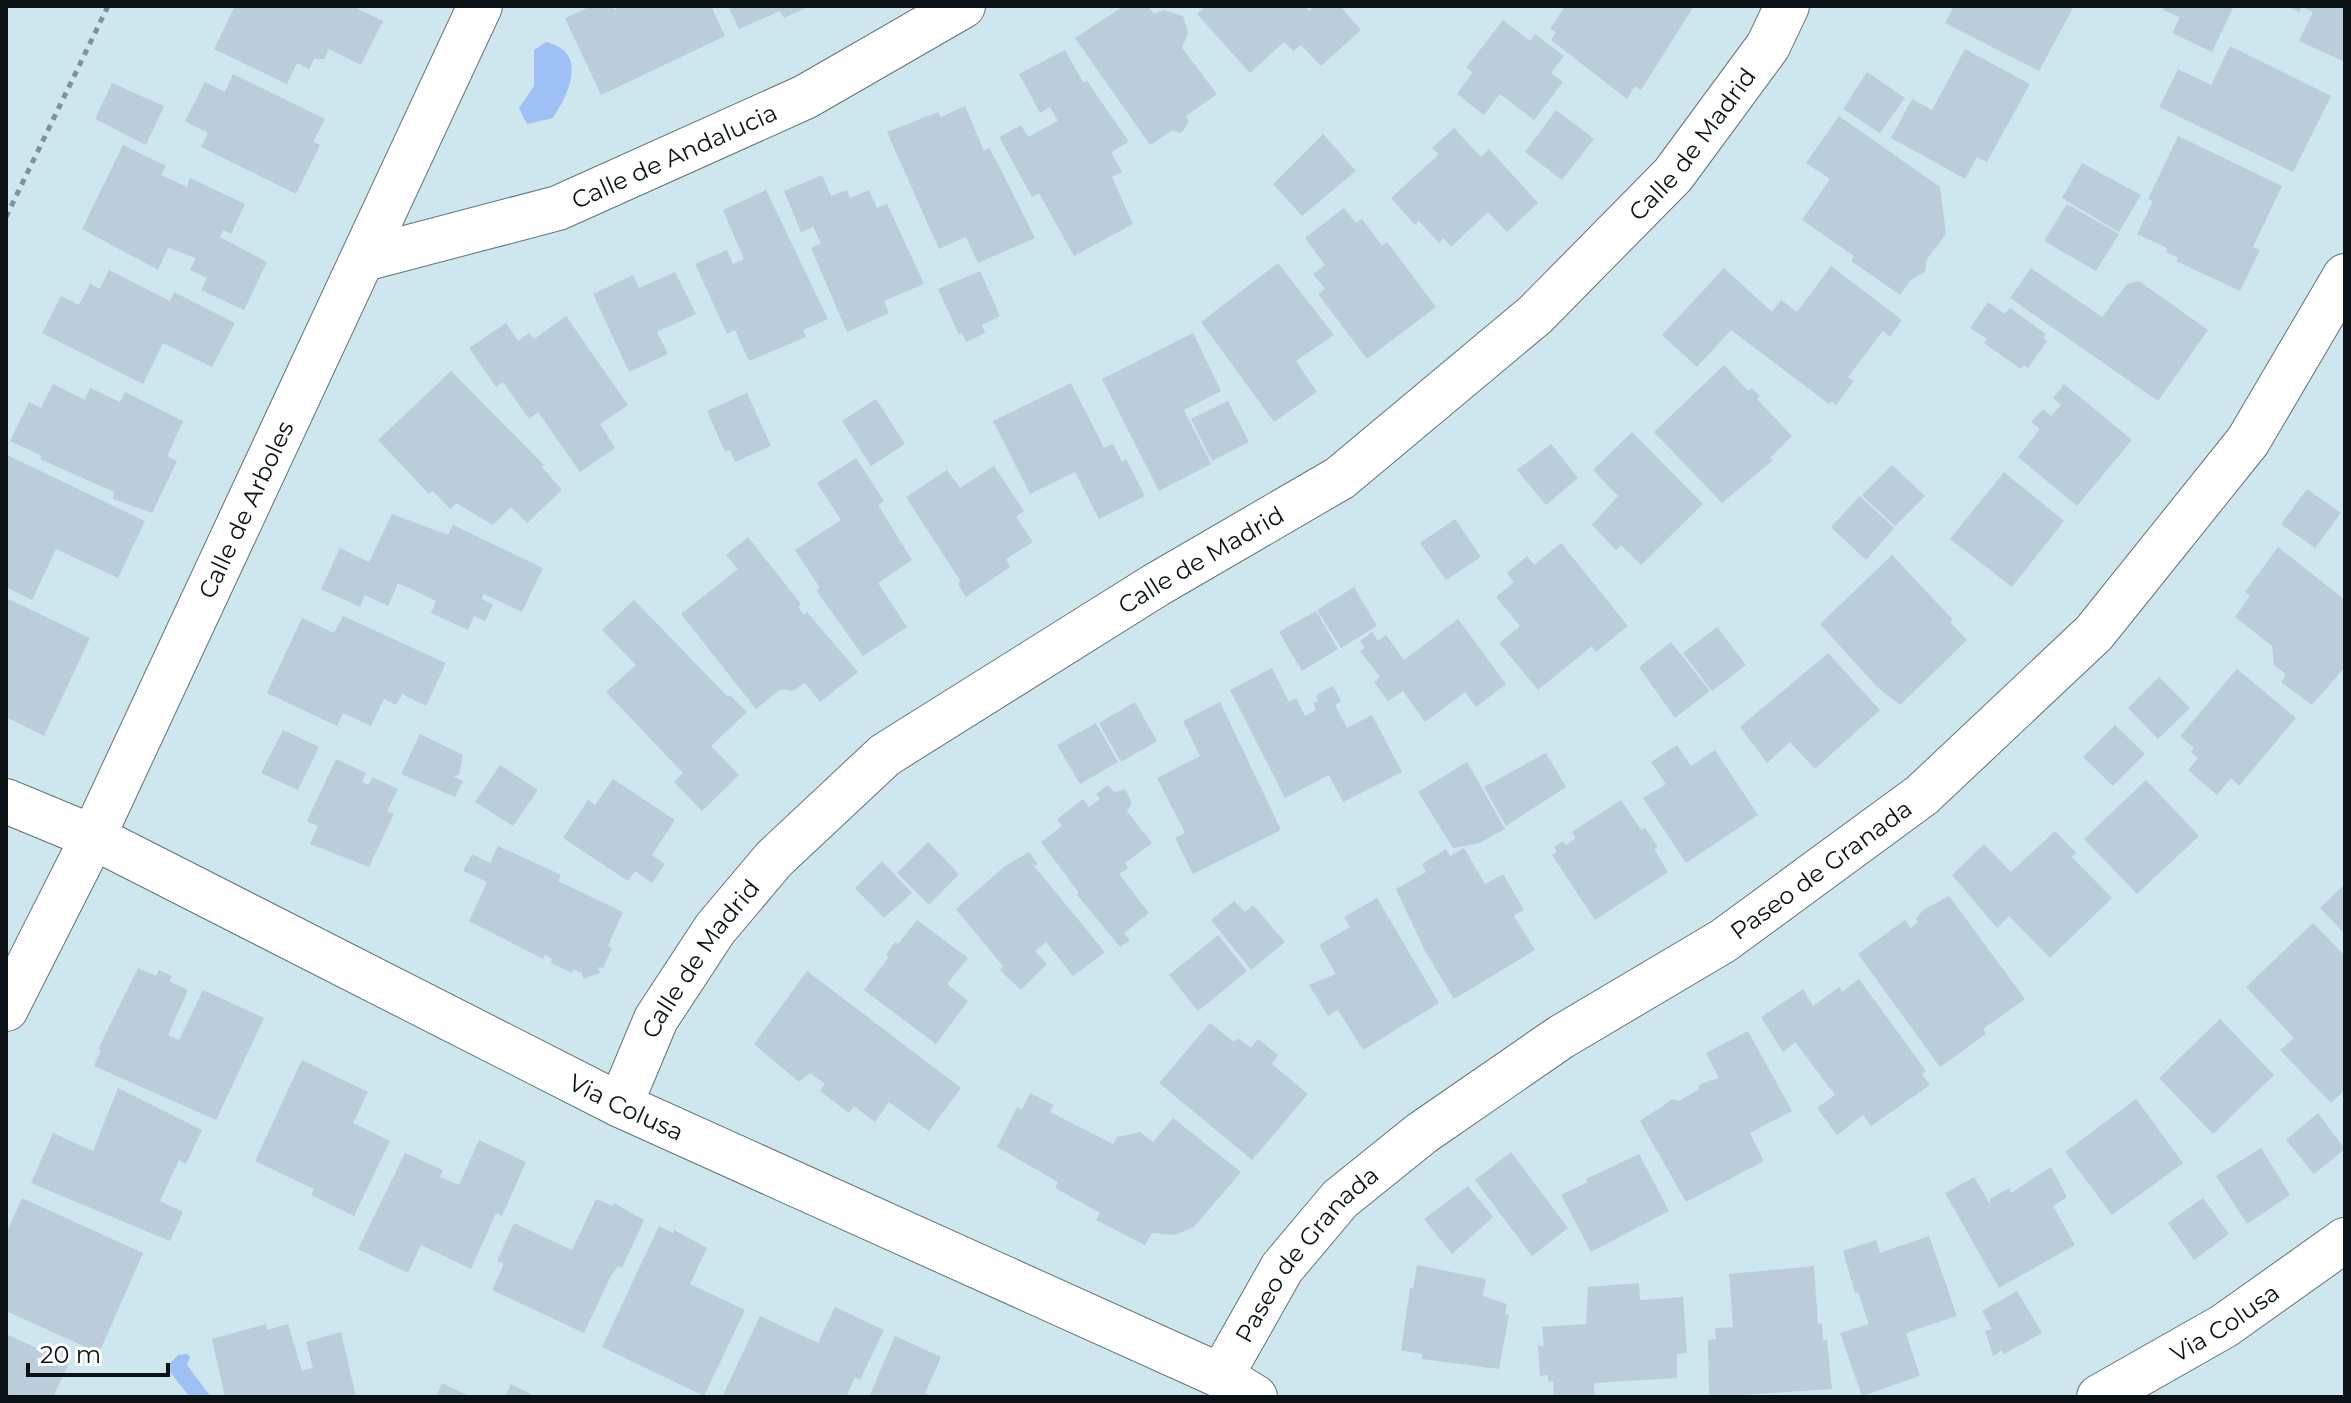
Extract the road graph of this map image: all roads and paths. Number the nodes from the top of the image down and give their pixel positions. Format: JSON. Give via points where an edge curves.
{"nodes":[{"id":1,"x":108,"y":6,"type":"edge"},
{"id":2,"x":480,"y":6,"type":"edge"},
{"id":3,"x":963,"y":6,"type":"edge"},
{"id":4,"x":1787,"y":6,"type":"edge"},
{"id":5,"x":6,"y":217,"type":"edge"},
{"id":6,"x":364,"y":259,"type":"junction"},
{"id":7,"x":2345,"y":276,"type":"edge"},
{"id":8,"x":6,"y":801,"type":"edge"},
{"id":9,"x":93,"y":837,"type":"junction"},
{"id":10,"x":6,"y":1009,"type":"edge"},
{"id":11,"x":620,"y":1105,"type":"junction"},
{"id":12,"x":2345,"y":1240,"type":"edge"},
{"id":13,"x":1238,"y":1387,"type":"edge"},
{"id":14,"x":2099,"y":1397,"type":"edge"}],
"edges":[{"from":1,"to":5,"type":"path"},
{"from":2,"to":6,"type":"street","name":"Calle de Arboles"},
{"from":3,"to":6,"type":"street","name":"Calle de Andalucia","via":[[805,97],[558,208]]},
{"from":4,"to":11,"type":"street","name":"Calle de Madrid","via":[[1768,46],[1673,175],[1535,315],[1340,478],[1156,585],[885,755],[774,859],[715,929],[656,1019]]},
{"from":6,"to":9,"type":"street","name":"Calle de Arboles"},
{"from":7,"to":13,"type":"street","name":"Paseo de Granada","via":[[2248,441],[2094,633],[1922,795],[1723,941],[1561,1037],[1434,1124],[1340,1199],[1282,1268]]},
{"from":8,"to":9,"type":"street","name":"Via Colusa"},
{"from":9,"to":10,"type":"street","name":"Calle de Arboles"},
{"from":9,"to":11,"type":"street","name":"Via Colusa"},
{"from":11,"to":13,"type":"street","name":"Via Colusa"},
{"from":12,"to":14,"type":"street","name":"Via Colusa","via":[[2224,1326]]}]}
